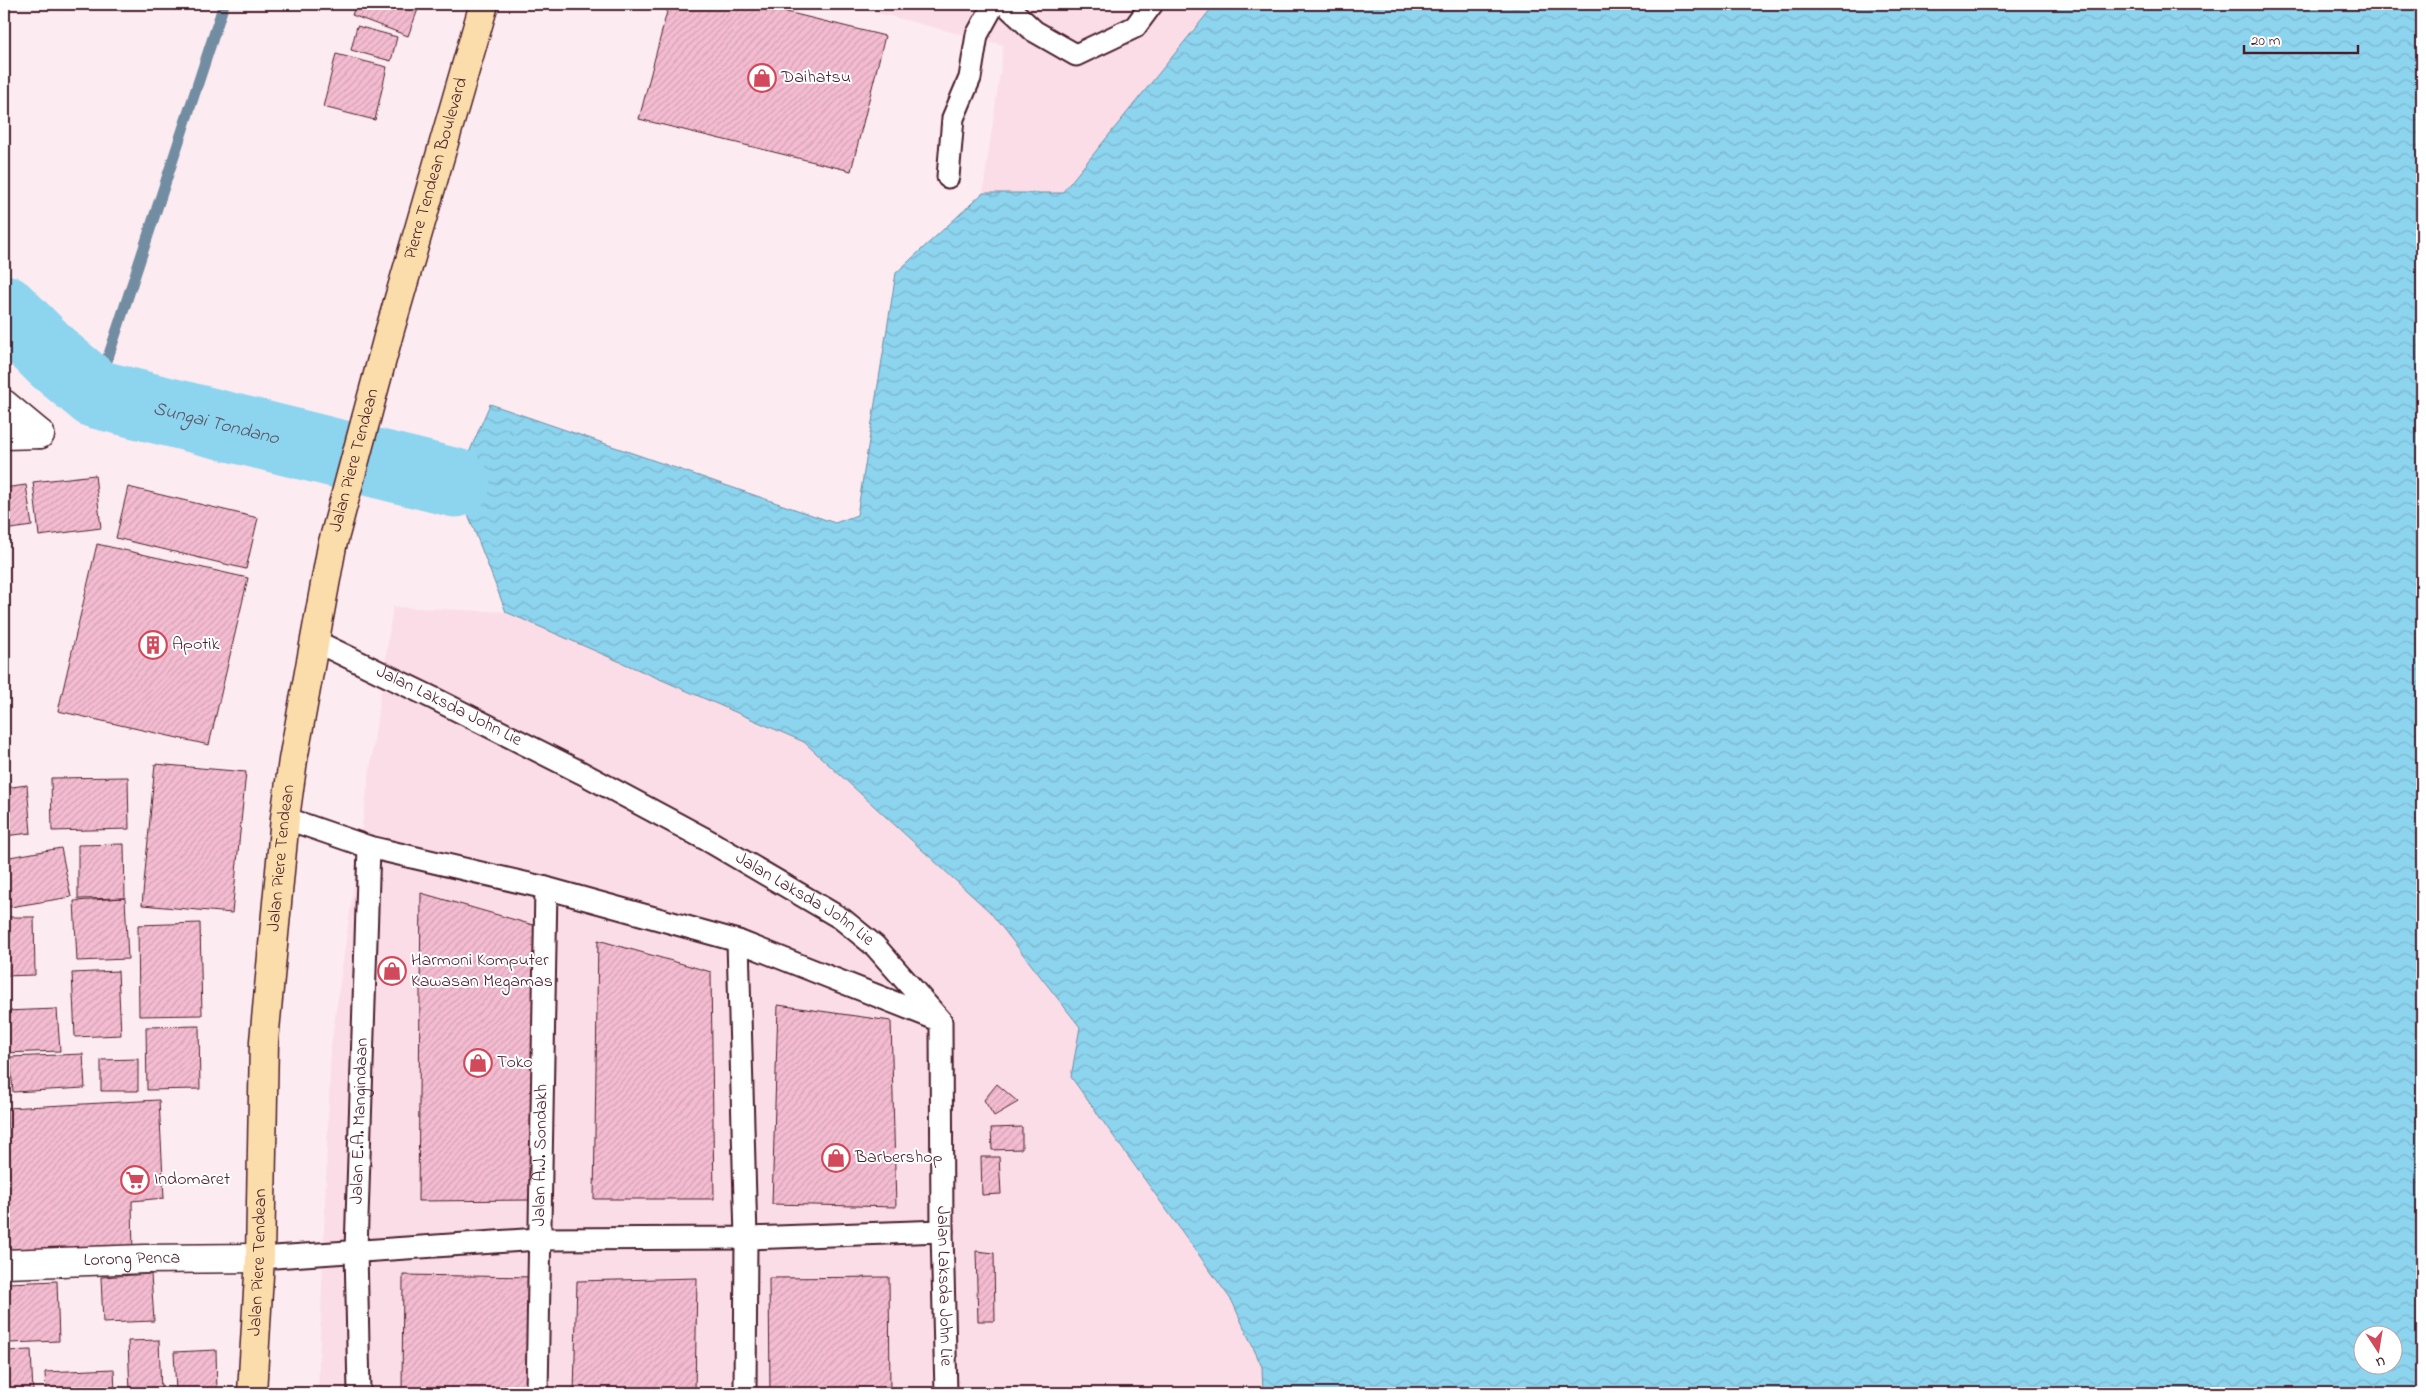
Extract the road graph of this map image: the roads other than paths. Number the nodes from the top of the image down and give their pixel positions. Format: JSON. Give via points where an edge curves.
{"nodes":[{"id":1,"x":484,"y":4,"type":"edge"},
{"id":2,"x":994,"y":4,"type":"edge"},
{"id":3,"x":1005,"y":4,"type":"edge"},
{"id":4,"x":1152,"y":4,"type":"edge"},
{"id":5,"x":948,"y":177,"type":"dead end"},
{"id":6,"x":389,"y":333,"type":"joint"},
{"id":7,"x":4,"y":404,"type":"edge"},
{"id":8,"x":4,"y":435,"type":"edge"},
{"id":9,"x":313,"y":640,"type":"junction"},
{"id":10,"x":285,"y":818,"type":"junction"},
{"id":11,"x":364,"y":846,"type":"junction"},
{"id":12,"x":546,"y":888,"type":"junction"},
{"id":13,"x":738,"y":941,"type":"junction"},
{"id":14,"x":940,"y":1020,"type":"junction"},
{"id":15,"x":942,"y":1231,"type":"junction"},
{"id":16,"x":746,"y":1238,"type":"junction"},
{"id":17,"x":539,"y":1240,"type":"junction"},
{"id":18,"x":356,"y":1250,"type":"junction"},
{"id":19,"x":260,"y":1258,"type":"junction"},
{"id":20,"x":4,"y":1264,"type":"edge"},
{"id":21,"x":252,"y":1393,"type":"edge"},
{"id":22,"x":359,"y":1393,"type":"edge"},
{"id":23,"x":537,"y":1393,"type":"edge"},
{"id":24,"x":745,"y":1393,"type":"edge"},
{"id":25,"x":946,"y":1393,"type":"edge"}],
"edges":[{"from":1,"to":6,"type":"highway","name":"Pierre Tendean Boulevard"},
{"from":2,"to":5,"type":"lane","via":[[978,36],[970,78],[953,118]]},
{"from":3,"to":4,"type":"lane","via":[[1034,31],[1076,55],[1135,27]]},
{"from":6,"to":9,"type":"highway","name":"Jalan Piere Tendean","via":[[339,519]]},
{"from":7,"to":8,"type":"street","via":[[40,434]]},
{"from":9,"to":10,"type":"highway","name":"Jalan Piere Tendean"},
{"from":9,"to":14,"type":"lane","name":"Jalan Laksda John Lie","via":[[582,773],[709,841],[834,914],[875,946]]},
{"from":10,"to":11,"type":"lane"},
{"from":10,"to":19,"type":"highway","name":"Jalan Piere Tendean","via":[[264,1041]]},
{"from":11,"to":12,"type":"lane"},
{"from":11,"to":18,"type":"lane","name":"Jalan E.A. Mangindaan"},
{"from":12,"to":13,"type":"lane"},
{"from":12,"to":17,"type":"lane","name":"Jalan A.J. Sondakh"},
{"from":13,"to":14,"type":"lane"},
{"from":13,"to":16,"type":"lane"},
{"from":14,"to":15,"type":"lane","name":"Jalan Laksda John Lie"},
{"from":15,"to":16,"type":"lane"},
{"from":15,"to":25,"type":"lane","name":"Jalan Laksda John Lie"},
{"from":16,"to":17,"type":"lane"},
{"from":16,"to":24,"type":"lane"},
{"from":17,"to":18,"type":"lane"},
{"from":17,"to":23,"type":"lane","name":"Jalan A.J. Sondakh"},
{"from":18,"to":19,"type":"lane"},
{"from":18,"to":22,"type":"lane","name":"Jalan E.A. Mangindaan"},
{"from":19,"to":20,"type":"street","name":"Lorong Penca"},
{"from":19,"to":21,"type":"highway","name":"Jalan Piere Tendean"}]}
